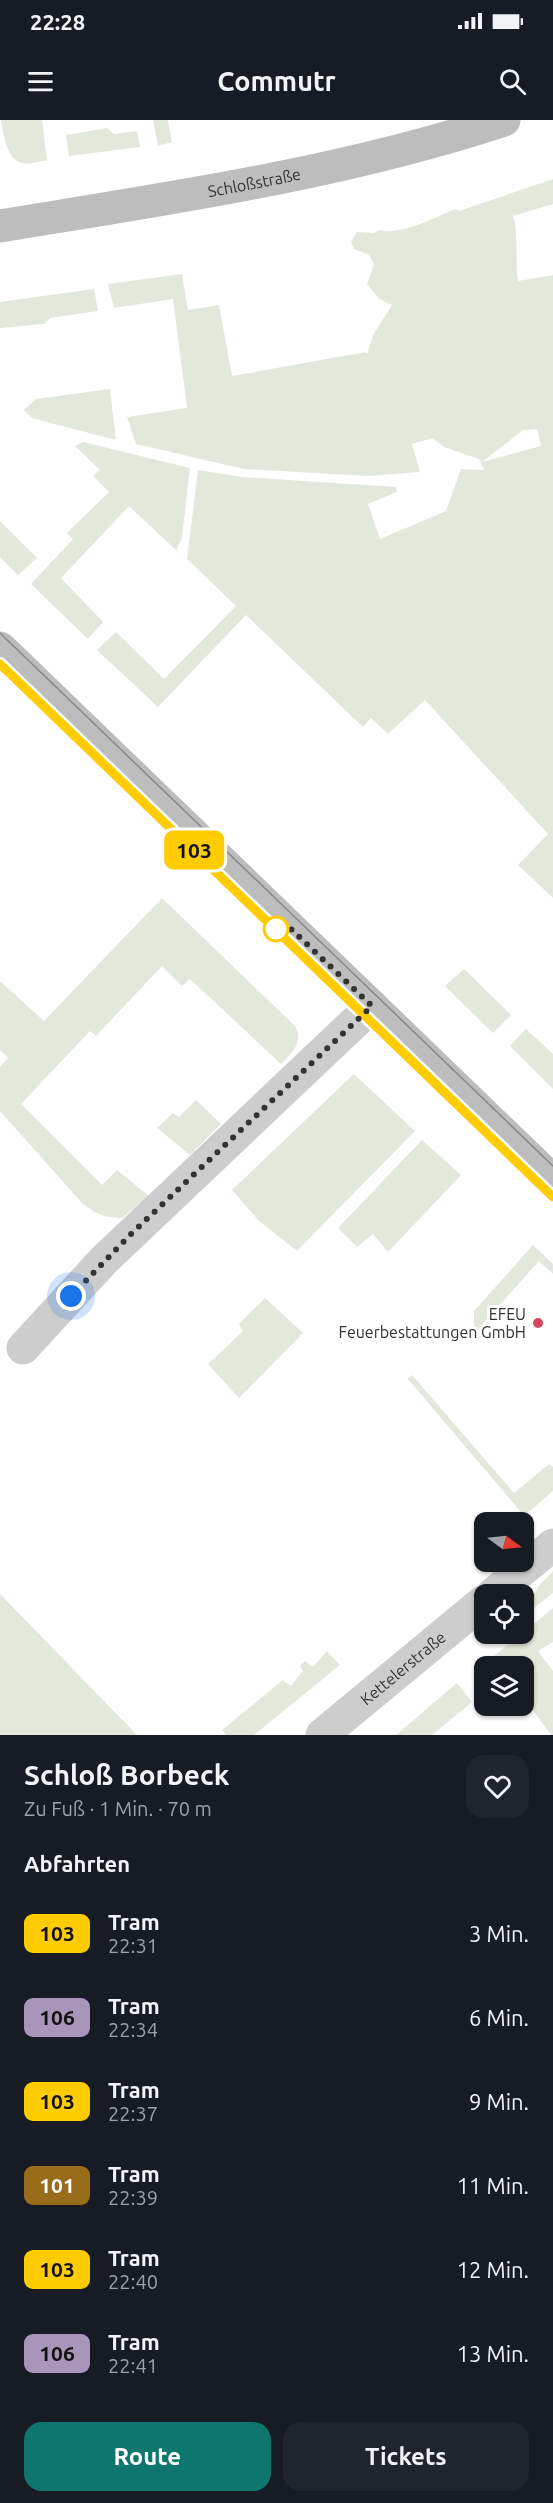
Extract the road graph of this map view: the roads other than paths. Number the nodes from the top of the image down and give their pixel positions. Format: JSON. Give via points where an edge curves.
{"nodes":[{"id":1,"x":504,"y":120,"type":"edge"},
{"id":2,"x":0,"y":226,"type":"edge"},
{"id":3,"x":0,"y":648,"type":"edge"},
{"id":4,"x":372,"y":1006,"type":"junction"},
{"id":5,"x":553,"y":1181,"type":"edge"},
{"id":6,"x":23,"y":1348,"type":"dead end"},
{"id":7,"x":553,"y":1545,"type":"edge"},
{"id":8,"x":505,"y":1584,"type":"edge"},
{"id":9,"x":474,"y":1609,"type":"edge"},
{"id":10,"x":322,"y":1735,"type":"edge"}],
"edges":[{"from":1,"to":2,"type":"street","name":"Schloßstraße","via":[[404,151],[291,177]]},
{"from":3,"to":4,"type":"street"},
{"from":4,"to":5,"type":"street"},
{"from":4,"to":6,"type":"street","via":[[104,1260]]},
{"from":7,"to":8,"type":"street"},
{"from":9,"to":10,"type":"street","name":"Kettelerstraße"}]}
